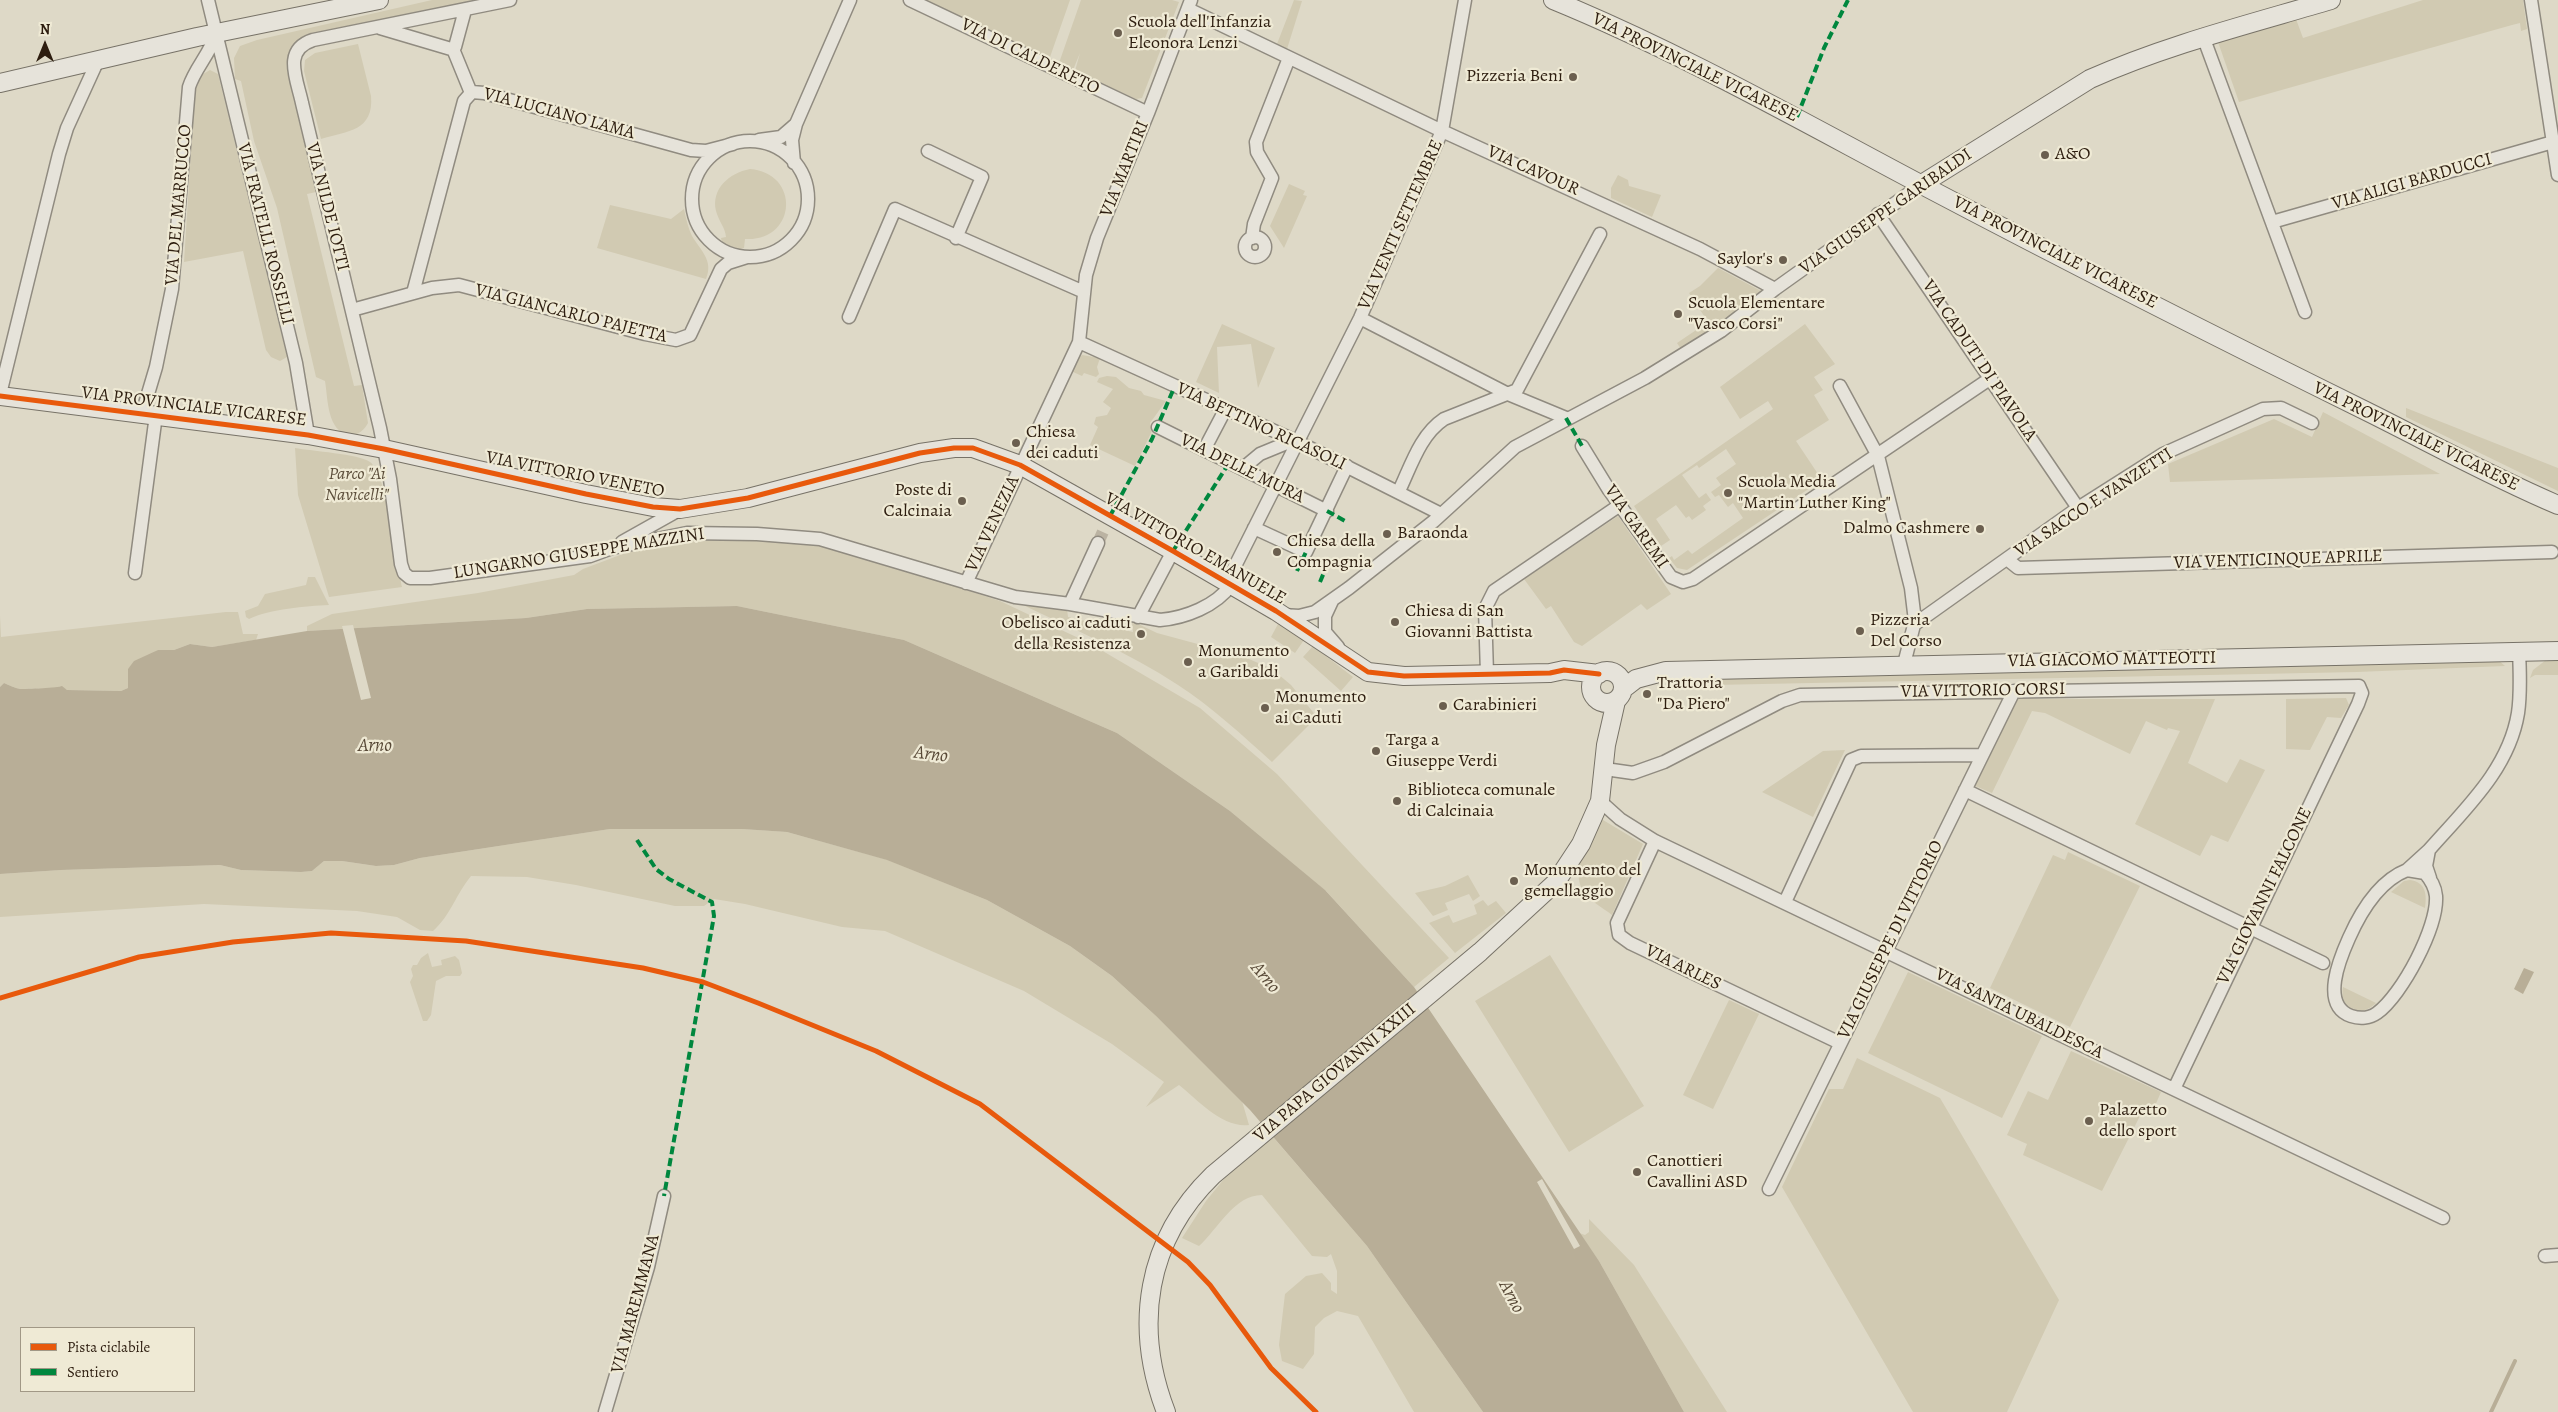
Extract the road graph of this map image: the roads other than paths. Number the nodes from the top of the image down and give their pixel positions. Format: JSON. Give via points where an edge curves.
{"nodes":[{"id":1,"x":208,"y":0,"type":"edge"},
{"id":2,"x":379,"y":0,"type":"edge"},
{"id":3,"x":510,"y":0,"type":"edge"},
{"id":4,"x":850,"y":0,"type":"edge"},
{"id":5,"x":910,"y":0,"type":"edge"},
{"id":6,"x":1465,"y":0,"type":"edge"},
{"id":7,"x":1553,"y":0,"type":"edge"},
{"id":8,"x":2331,"y":0,"type":"edge"},
{"id":9,"x":2531,"y":0,"type":"edge"},
{"id":10,"x":1189,"y":5,"type":"edge"},
{"id":11,"x":465,"y":10,"type":"junction"},
{"id":12,"x":379,"y":27,"type":"junction"},
{"id":13,"x":216,"y":34,"type":"junction"},
{"id":14,"x":2204,"y":39,"type":"junction"},
{"id":15,"x":453,"y":49,"type":"junction"},
{"id":16,"x":1289,"y":58,"type":"junction"},
{"id":17,"x":98,"y":60,"type":"junction"},
{"id":18,"x":0,"y":83,"type":"edge"},
{"id":19,"x":471,"y":93,"type":"junction"},
{"id":20,"x":1148,"y":113,"type":"junction"},
{"id":21,"x":796,"y":124,"type":"junction"},
{"id":22,"x":1442,"y":131,"type":"junction"},
{"id":23,"x":748,"y":142,"type":"junction"},
{"id":24,"x":2552,"y":142,"type":"junction"},
{"id":25,"x":733,"y":144,"type":"junction"},
{"id":26,"x":928,"y":151,"type":"dead end"},
{"id":27,"x":796,"y":164,"type":"junction"},
{"id":28,"x":2558,"y":175,"type":"edge"},
{"id":29,"x":1922,"y":184,"type":"junction"},
{"id":30,"x":1878,"y":214,"type":"junction"},
{"id":31,"x":2272,"y":222,"type":"junction"},
{"id":32,"x":1600,"y":234,"type":"dead end"},
{"id":33,"x":956,"y":238,"type":"junction"},
{"id":34,"x":1252,"y":238,"type":"dead end"},
{"id":35,"x":747,"y":257,"type":"junction"},
{"id":36,"x":1775,"y":289,"type":"junction"},
{"id":37,"x":1084,"y":292,"type":"junction"},
{"id":38,"x":413,"y":293,"type":"junction"},
{"id":39,"x":352,"y":310,"type":"junction"},
{"id":40,"x":2305,"y":312,"type":"dead end"},
{"id":41,"x":849,"y":317,"type":"dead end"},
{"id":42,"x":1360,"y":318,"type":"junction"},
{"id":43,"x":1078,"y":342,"type":"junction"},
{"id":44,"x":1991,"y":378,"type":"junction"},
{"id":45,"x":1840,"y":386,"type":"dead end"},
{"id":46,"x":1508,"y":394,"type":"junction"},
{"id":47,"x":0,"y":395,"type":"edge"},
{"id":48,"x":1225,"y":410,"type":"junction"},
{"id":49,"x":149,"y":414,"type":"junction"},
{"id":50,"x":1566,"y":418,"type":"junction"},
{"id":51,"x":2312,"y":423,"type":"dead end"},
{"id":52,"x":1158,"y":427,"type":"dead end"},
{"id":53,"x":308,"y":435,"type":"junction"},
{"id":54,"x":1296,"y":442,"type":"junction"},
{"id":55,"x":1582,"y":446,"type":"dead end"},
{"id":56,"x":384,"y":449,"type":"junction"},
{"id":57,"x":1204,"y":450,"type":"junction"},
{"id":58,"x":1878,"y":456,"type":"junction"},
{"id":59,"x":1020,"y":465,"type":"junction"},
{"id":60,"x":1347,"y":466,"type":"junction"},
{"id":61,"x":1242,"y":469,"type":"junction"},
{"id":62,"x":1276,"y":486,"type":"junction"},
{"id":63,"x":1399,"y":491,"type":"junction"},
{"id":64,"x":1620,"y":505,"type":"junction"},
{"id":65,"x":2558,"y":505,"type":"edge"},
{"id":66,"x":2078,"y":508,"type":"junction"},
{"id":67,"x":680,"y":509,"type":"junction"},
{"id":68,"x":1327,"y":511,"type":"junction"},
{"id":69,"x":1442,"y":514,"type":"junction"},
{"id":70,"x":1254,"y":528,"type":"junction"},
{"id":71,"x":1098,"y":543,"type":"tunnel mouth"},
{"id":72,"x":612,"y":548,"type":"junction"},
{"id":73,"x":1173,"y":551,"type":"junction"},
{"id":74,"x":2552,"y":552,"type":"dead end"},
{"id":75,"x":2008,"y":560,"type":"junction"},
{"id":76,"x":135,"y":573,"type":"dead end"},
{"id":77,"x":966,"y":583,"type":"junction"},
{"id":78,"x":1229,"y":584,"type":"junction"},
{"id":79,"x":1333,"y":599,"type":"junction"},
{"id":80,"x":1070,"y":604,"type":"junction"},
{"id":81,"x":1284,"y":615,"type":"junction"},
{"id":82,"x":1138,"y":617,"type":"junction"},
{"id":83,"x":1915,"y":624,"type":"junction"},
{"id":84,"x":2558,"y":650,"type":"edge"},
{"id":85,"x":2520,"y":651,"type":"junction"},
{"id":86,"x":1353,"y":662,"type":"junction"},
{"id":87,"x":1904,"y":664,"type":"junction"},
{"id":88,"x":1666,"y":671,"type":"junction"},
{"id":89,"x":1486,"y":674,"type":"junction"},
{"id":90,"x":1601,"y":684,"type":"junction"},
{"id":91,"x":2014,"y":691,"type":"junction"},
{"id":92,"x":1620,"y":695,"type":"junction"},
{"id":93,"x":2358,"y":704,"type":"joint"},
{"id":94,"x":1606,"y":745,"type":"junction"},
{"id":95,"x":1982,"y":755,"type":"junction"},
{"id":96,"x":1605,"y":769,"type":"junction"},
{"id":97,"x":1965,"y":790,"type":"junction"},
{"id":98,"x":1600,"y":801,"type":"junction"},
{"id":99,"x":1655,"y":841,"type":"junction"},
{"id":100,"x":2429,"y":850,"type":"junction"},
{"id":101,"x":2407,"y":870,"type":"junction"},
{"id":102,"x":2431,"y":881,"type":"junction"},
{"id":103,"x":1785,"y":902,"type":"junction"},
{"id":104,"x":2250,"y":927,"type":"junction"},
{"id":105,"x":1886,"y":951,"type":"junction"},
{"id":106,"x":2344,"y":951,"type":"junction"},
{"id":107,"x":2322,"y":963,"type":"junction"},
{"id":108,"x":2336,"y":982,"type":"junction"},
{"id":109,"x":1840,"y":1043,"type":"junction"},
{"id":110,"x":2174,"y":1089,"type":"junction"},
{"id":111,"x":1769,"y":1189,"type":"dead end"},
{"id":112,"x":664,"y":1196,"type":"dead end"},
{"id":113,"x":2443,"y":1218,"type":"dead end"},
{"id":114,"x":2558,"y":1255,"type":"edge"},
{"id":115,"x":2545,"y":1256,"type":"dead end"},
{"id":116,"x":605,"y":1412,"type":"edge"},
{"id":117,"x":1166,"y":1412,"type":"edge"}],
"edges":[{"from":1,"to":13,"type":"street"},
{"from":2,"to":13,"type":"main road"},
{"from":3,"to":11,"type":"street","name":"VIA NILDE IOTTI"},
{"from":4,"to":21,"type":"street"},
{"from":5,"to":20,"type":"street","name":"VIA DI CALDERETO"},
{"from":6,"to":22,"type":"street","name":"VIA VENTI SETTEMBRE"},
{"from":7,"to":29,"type":"main road","name":"VIA PROVINCIALE VICARESE","via":[[1797,117]]},
{"from":8,"to":14,"type":"main road","name":"VIA GIUSEPPE GARIBALDI"},
{"from":9,"to":24,"type":"street"},
{"from":10,"to":16,"type":"street","name":"VIA CAVOUR"},
{"from":10,"to":20,"type":"street","name":"VIA MARTIRI"},
{"from":11,"to":12,"type":"street","name":"VIA NILDE IOTTI"},
{"from":11,"to":15,"type":"street"},
{"from":12,"to":15,"type":"street"},
{"from":12,"to":39,"type":"street","name":"VIA NILDE IOTTI","via":[[306,43],[297,50],[294,59]]},
{"from":13,"to":17,"type":"main road"},
{"from":13,"to":49,"type":"street","name":"VIA DEL MARRUCCO","via":[[189,87],[172,289]]},
{"from":13,"to":53,"type":"street","name":"VIA FRATELLI ROSSELLI","via":[[296,363]]},
{"from":14,"to":29,"type":"main road","name":"VIA GIUSEPPE GARIBALDI","via":[[2113,69],[2090,80]]},
{"from":14,"to":31,"type":"street"},
{"from":15,"to":19,"type":"street"},
{"from":16,"to":22,"type":"street","name":"VIA CAVOUR"},
{"from":16,"to":34,"type":"street","via":[[1256,142],[1256,152],[1272,178]]},
{"from":17,"to":18,"type":"main road"},
{"from":17,"to":47,"type":"street","via":[[67,128],[59,154]]},
{"from":19,"to":25,"type":"street","name":"VIA LUCIANO LAMA","via":[[484,93],[691,150],[706,151]]},
{"from":19,"to":38,"type":"street","name":"VIA LUCIANO LAMA","via":[[464,101]]},
{"from":20,"to":37,"type":"street","name":"VIA MARTIRI","via":[[1097,238]]},
{"from":21,"to":23,"type":"street","via":[[781,137]]},
{"from":21,"to":27,"type":"street","via":[[792,150]]},
{"from":22,"to":36,"type":"street","name":"VIA CAVOUR","via":[[1700,249]]},
{"from":22,"to":42,"type":"street","name":"VIA VENTI SETTEMBRE"},
{"from":23,"to":25,"type":"street"},
{"from":23,"to":27,"type":"street","via":[[776,148]]},
{"from":24,"to":28,"type":"street"},
{"from":24,"to":31,"type":"street","name":"VIA ALIGI BARDUCCI"},
{"from":25,"to":35,"type":"street","via":[[714,154],[702,167],[694,184],[692,207],[698,225],[712,243],[727,252]]},
{"from":26,"to":33,"type":"street","via":[[982,177]]},
{"from":27,"to":35,"type":"street","via":[[803,176],[807,197],[801,225],[778,249]]},
{"from":29,"to":30,"type":"street","name":"VIA GIUSEPPE GARIBALDI"},
{"from":29,"to":65,"type":"main road","name":"VIA PROVINCIALE VICARESE","via":[[2294,376]]},
{"from":30,"to":36,"type":"street","name":"VIA GIUSEPPE GARIBALDI"},
{"from":30,"to":44,"type":"street","name":"VIA CADUTI DI PIAVOLA"},
{"from":31,"to":40,"type":"street"},
{"from":32,"to":46,"type":"street","via":[[1517,390]]},
{"from":33,"to":37,"type":"street"},
{"from":33,"to":41,"type":"street","via":[[894,209]]},
{"from":35,"to":38,"type":"street","name":"VIA GIANCARLO PAJETTA","via":[[728,263],[721,270],[690,334],[676,340],[458,285]]},
{"from":36,"to":50,"type":"street","name":"VIA GIUSEPPE GARIBALDI","via":[[1721,331],[1645,378]]},
{"from":37,"to":43,"type":"street","name":"VIA MARTIRI"},
{"from":38,"to":39,"type":"street","name":"VIA GIANCARLO PAJETTA"},
{"from":39,"to":56,"type":"street","name":"VIA NILDE IOTTI"},
{"from":42,"to":46,"type":"street","name":"VIA VENTI SETTEMBRE"},
{"from":42,"to":54,"type":"street","name":"VIA VENTI SETTEMBRE"},
{"from":43,"to":48,"type":"street","name":"VIA BETTINO RICASOLI"},
{"from":43,"to":59,"type":"street","name":"VIA VENEZIA"},
{"from":44,"to":58,"type":"street"},
{"from":44,"to":66,"type":"street","name":"VIA CADUTI DI PIAVOLA"},
{"from":45,"to":58,"type":"street"},
{"from":46,"to":50,"type":"street","name":"VIA VENTI SETTEMBRE"},
{"from":46,"to":63,"type":"street","via":[[1435,424],[1424,439]]},
{"from":47,"to":49,"type":"main road","name":"VIA PROVINCIALE VICARESE"},
{"from":48,"to":54,"type":"street","name":"VIA BETTINO RICASOLI"},
{"from":48,"to":57,"type":"street"},
{"from":49,"to":53,"type":"main road","name":"VIA PROVINCIALE VICARESE"},
{"from":49,"to":76,"type":"street","name":"VIA PROVINCIALE VICARESE"},
{"from":50,"to":69,"type":"street","name":"VIA GIUSEPPE GARIBALDI","via":[[1515,447]]},
{"from":51,"to":66,"type":"street","name":"VIA SACCO E VANZETTI","via":[[2281,408],[2263,409],[2163,454]]},
{"from":52,"to":57,"type":"street","name":"VIA DELLE MURA"},
{"from":53,"to":56,"type":"main road","name":"VIA PROVINCIALE VICARESE"},
{"from":54,"to":60,"type":"street","name":"VIA BETTINO RICASOLI"},
{"from":54,"to":61,"type":"street","via":[[1260,454]]},
{"from":54,"to":62,"type":"street","name":"VIA VENTI SETTEMBRE"},
{"from":55,"to":64,"type":"street","name":"VIA GAREMI"},
{"from":56,"to":67,"type":"main road","name":"VIA VITTORIO VENETO","via":[[586,494]]},
{"from":56,"to":72,"type":"street","name":"LUNGARNO GIUSEPPE MAZZINI","via":[[400,564],[410,578],[571,559]]},
{"from":57,"to":61,"type":"street","name":"VIA DELLE MURA"},
{"from":58,"to":64,"type":"street","name":"VIA GAREMI","via":[[1683,582],[1671,576]]},
{"from":58,"to":83,"type":"street","via":[[1911,588]]},
{"from":59,"to":67,"type":"main road","name":"VIA VITTORIO VENETO","via":[[979,449],[936,450],[748,498]]},
{"from":59,"to":73,"type":"main road","name":"VIA VITTORIO EMANUELE","via":[[1108,522]]},
{"from":59,"to":77,"type":"street","name":"VIA VENEZIA"},
{"from":60,"to":63,"type":"street","name":"VIA BETTINO RICASOLI"},
{"from":60,"to":68,"type":"street"},
{"from":61,"to":62,"type":"street","name":"VIA DELLE MURA"},
{"from":62,"to":68,"type":"street","name":"VIA DELLE MURA"},
{"from":62,"to":70,"type":"street","name":"VIA VENTI SETTEMBRE"},
{"from":63,"to":69,"type":"street","name":"VIA BETTINO RICASOLI"},
{"from":64,"to":89,"type":"street","via":[[1494,591],[1485,609]]},
{"from":66,"to":75,"type":"street","name":"VIA SACCO E VANZETTI"},
{"from":67,"to":72,"type":"street"},
{"from":68,"to":70,"type":"street","via":[[1306,552]]},
{"from":69,"to":79,"type":"street","name":"VIA GIUSEPPE GARIBALDI"},
{"from":70,"to":78,"type":"street","name":"VIA VENTI SETTEMBRE"},
{"from":71,"to":80,"type":"street"},
{"from":72,"to":77,"type":"street","name":"LUNGARNO GIUSEPPE MAZZINI","via":[[687,533],[820,539]]},
{"from":73,"to":78,"type":"main road","name":"VIA VITTORIO EMANUELE"},
{"from":73,"to":82,"type":"street"},
{"from":74,"to":75,"type":"street","name":"VIA VENTICINQUE APRILE","via":[[2018,568]]},
{"from":75,"to":83,"type":"street","name":"VIA SACCO E VANZETTI"},
{"from":77,"to":80,"type":"street","name":"LUNGARNO GIUSEPPE MAZZINI","via":[[1015,597]]},
{"from":78,"to":81,"type":"main road","name":"VIA VITTORIO EMANUELE"},
{"from":78,"to":82,"type":"street","name":"LUNGARNO GIUSEPPE MAZZINI","via":[[1215,600],[1185,615],[1160,620]]},
{"from":79,"to":81,"type":"street","name":"VIA GIUSEPPE GARIBALDI","via":[[1308,615]]},
{"from":79,"to":86,"type":"street","via":[[1327,610],[1325,632]]},
{"from":80,"to":82,"type":"street","name":"LUNGARNO GIUSEPPE MAZZINI"},
{"from":81,"to":86,"type":"main road","name":"VIA VITTORIO EMANUELE"},
{"from":83,"to":87,"type":"street"},
{"from":84,"to":85,"type":"main road","name":"VIA GIACOMO MATTEOTTI"},
{"from":85,"to":87,"type":"main road","name":"VIA GIACOMO MATTEOTTI"},
{"from":85,"to":100,"type":"street","via":[[2519,705],[2508,746],[2478,795]]},
{"from":86,"to":89,"type":"main road","via":[[1374,674]]},
{"from":87,"to":88,"type":"main road","name":"VIA GIACOMO MATTEOTTI"},
{"from":88,"to":90,"type":"main road","via":[[1652,669]]},
{"from":88,"to":92,"type":"main road","via":[[1636,679]]},
{"from":89,"to":90,"type":"main road","via":[[1550,673]]},
{"from":90,"to":92,"type":"main road","via":[[1608,703]]},
{"from":90,"to":92,"type":"main road","via":[[1622,681]]},
{"from":90,"to":94,"type":"main road"},
{"from":91,"to":93,"type":"street","name":"VIA VITTORIO CORSI","via":[[2351,685],[2362,689]]},
{"from":91,"to":95,"type":"street","name":"VIA GIUSEPPE DI VITTORIO"},
{"from":91,"to":96,"type":"street","name":"VIA VITTORIO CORSI","via":[[1800,695],[1782,701],[1664,762],[1632,773]]},
{"from":92,"to":94,"type":"main road"},
{"from":93,"to":104,"type":"street","name":"VIA GIOVANNI FALCONE"},
{"from":94,"to":96,"type":"main road","name":"VIA PAPA GIOVANNI XXIII"},
{"from":95,"to":97,"type":"street","name":"VIA GIUSEPPE DI VITTORIO"},
{"from":95,"to":103,"type":"street","via":[[1861,756],[1851,760]]},
{"from":96,"to":98,"type":"main road","name":"VIA PAPA GIOVANNI XXIII"},
{"from":97,"to":104,"type":"street"},
{"from":97,"to":105,"type":"street","name":"VIA GIUSEPPE DI VITTORIO"},
{"from":98,"to":99,"type":"street","name":"VIA SANTA UBALDESCA","via":[[1620,819]]},
{"from":98,"to":117,"type":"main road","name":"VIA PAPA GIOVANNI XXIII","via":[[1581,844],[1542,898],[1192,1196],[1170,1231],[1157,1262],[1150,1295],[1148,1330],[1155,1376]]},
{"from":99,"to":103,"type":"street","name":"VIA SANTA UBALDESCA"},
{"from":99,"to":109,"type":"street","name":"VIA ARLES","via":[[1617,923],[1619,935]]},
{"from":100,"to":101,"type":"street"},
{"from":100,"to":102,"type":"street","via":[[2426,866]]},
{"from":101,"to":102,"type":"street","via":[[2425,873]]},
{"from":101,"to":106,"type":"street","via":[[2374,896],[2354,927]]},
{"from":102,"to":108,"type":"street","via":[[2436,894],[2433,917],[2416,960],[2388,1003],[2368,1017],[2352,1016],[2337,1004]]},
{"from":103,"to":105,"type":"street","name":"VIA SANTA UBALDESCA"},
{"from":104,"to":107,"type":"street"},
{"from":104,"to":110,"type":"street","name":"VIA GIOVANNI FALCONE"},
{"from":105,"to":109,"type":"street","name":"VIA GIUSEPPE DI VITTORIO"},
{"from":105,"to":110,"type":"street","name":"VIA SANTA UBALDESCA"},
{"from":106,"to":107,"type":"street"},
{"from":106,"to":108,"type":"street"},
{"from":107,"to":108,"type":"street"},
{"from":109,"to":111,"type":"street","name":"VIA GIUSEPPE DI VITTORIO"},
{"from":110,"to":113,"type":"street","name":"VIA SANTA UBALDESCA"},
{"from":112,"to":116,"type":"street","name":"VIA MAREMMANA","via":[[648,1267]]},
{"from":114,"to":115,"type":"street"}]}
